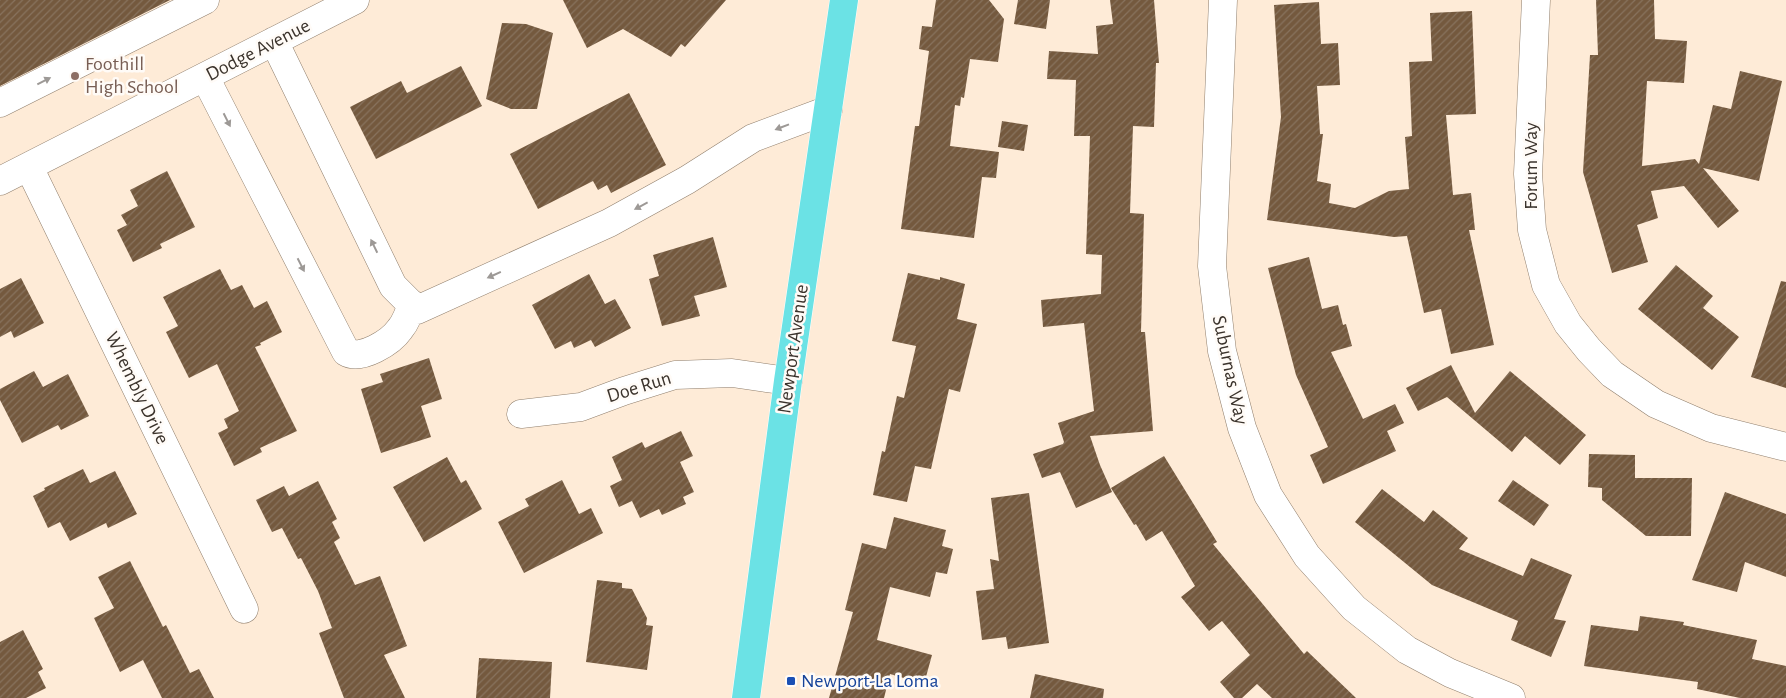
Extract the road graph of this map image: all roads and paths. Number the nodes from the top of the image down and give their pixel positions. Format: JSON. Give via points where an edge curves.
{"nodes":[{"id":1,"x":205,"y":0,"type":"edge"},
{"id":2,"x":355,"y":0,"type":"edge"},
{"id":3,"x":844,"y":0,"type":"edge"},
{"id":4,"x":1223,"y":0,"type":"edge"},
{"id":5,"x":1536,"y":0,"type":"edge"},
{"id":6,"x":322,"y":7,"type":"edge"},
{"id":7,"x":274,"y":41,"type":"junction"},
{"id":8,"x":205,"y":77,"type":"junction"},
{"id":9,"x":0,"y":103,"type":"edge"},
{"id":10,"x":828,"y":110,"type":"junction"},
{"id":11,"x":28,"y":167,"type":"junction"},
{"id":12,"x":0,"y":181,"type":"edge"},
{"id":13,"x":412,"y":304,"type":"junction"},
{"id":14,"x":788,"y":381,"type":"junction"},
{"id":15,"x":521,"y":414,"type":"dead end"},
{"id":16,"x":1786,"y":447,"type":"edge"},
{"id":17,"x":244,"y":609,"type":"dead end"},
{"id":18,"x":746,"y":698,"type":"edge"},
{"id":19,"x":1511,"y":698,"type":"edge"}],
"edges":[{"from":9,"to":1,"type":"street","one_way":true},
{"from":2,"to":6,"type":"street","name":"Dodge Avenue"},
{"from":3,"to":10,"type":"main road","name":"Newport Avenue"},
{"from":4,"to":19,"type":"street","name":"Suburnas Way","via":[[1212,266],[1222,351],[1242,428],[1268,495],[1307,556],[1354,608],[1407,650],[1450,673]]},
{"from":5,"to":16,"type":"street","name":"Forum Way","via":[[1528,174],[1532,230],[1546,285],[1568,324],[1589,350],[1612,374],[1656,404],[1711,428]]},
{"from":6,"to":7,"type":"street","name":"Dodge Avenue"},
{"from":7,"to":8,"type":"street","name":"Dodge Avenue"},
{"from":13,"to":7,"type":"street","one_way":true,"via":[[393,286]]},
{"from":8,"to":11,"type":"street","name":"Dodge Avenue"},
{"from":8,"to":13,"type":"street","one_way":true,"via":[[346,352],[358,355],[395,336]]},
{"from":10,"to":13,"type":"street","one_way":true,"via":[[753,138],[688,180],[609,223],[416,310]]},
{"from":10,"to":14,"type":"main road","name":"Newport Avenue"},
{"from":11,"to":12,"type":"street","name":"Dodge Avenue"},
{"from":11,"to":17,"type":"street","name":"Whembly Drive"},
{"from":14,"to":15,"type":"street","name":"Doe Run","via":[[732,373],[675,375],[581,407]]},
{"from":14,"to":18,"type":"main road","name":"Newport Avenue"}]}
